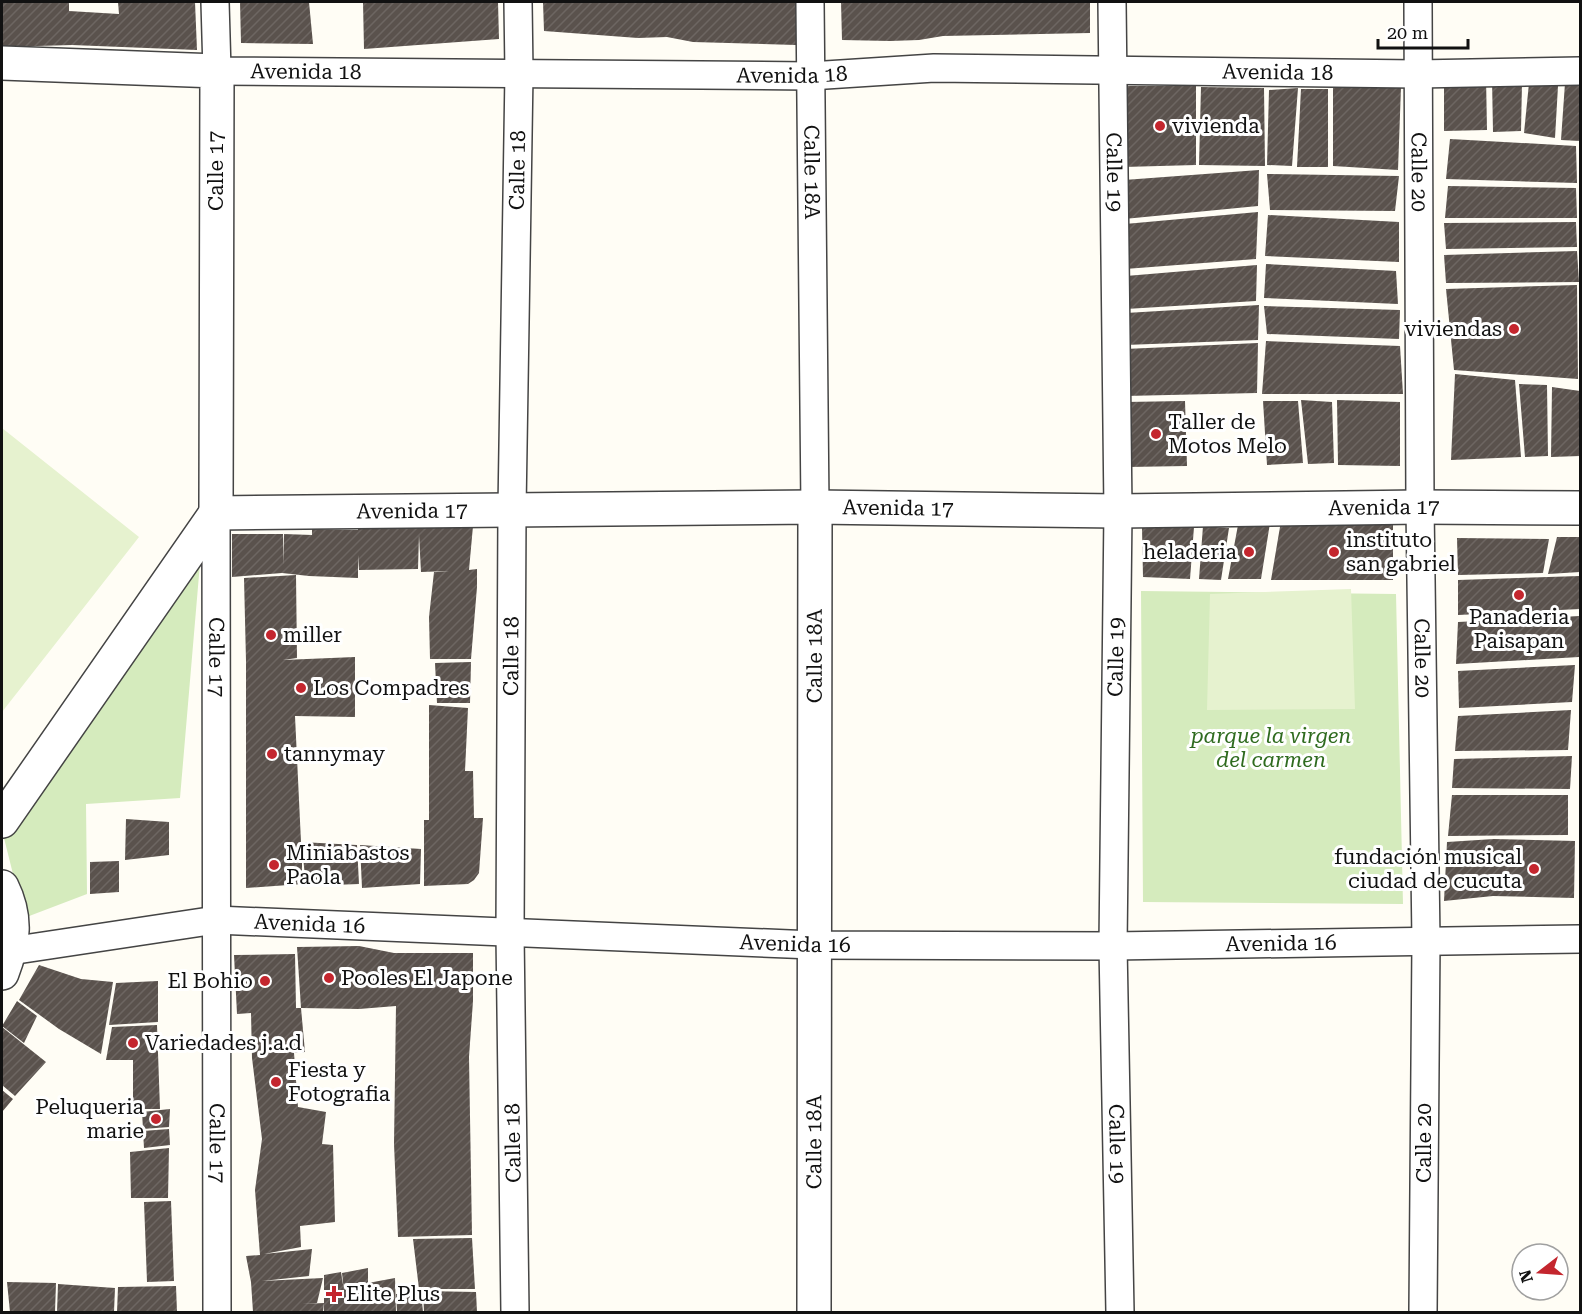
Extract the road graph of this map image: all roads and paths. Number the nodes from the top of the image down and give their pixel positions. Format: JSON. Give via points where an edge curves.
{"nodes":[{"id":1,"x":215,"y":2,"type":"edge"},
{"id":2,"x":518,"y":2,"type":"edge"},
{"id":3,"x":810,"y":2,"type":"edge"},
{"id":4,"x":1112,"y":2,"type":"edge"},
{"id":5,"x":1418,"y":2,"type":"edge"},
{"id":6,"x":2,"y":63,"type":"edge"},
{"id":7,"x":217,"y":71,"type":"junction"},
{"id":8,"x":1112,"y":71,"type":"junction"},
{"id":9,"x":1581,"y":71,"type":"edge"},
{"id":10,"x":519,"y":73,"type":"junction"},
{"id":11,"x":1418,"y":74,"type":"junction"},
{"id":12,"x":810,"y":76,"type":"junction"},
{"id":13,"x":815,"y":507,"type":"junction"},
{"id":14,"x":1420,"y":507,"type":"junction"},
{"id":15,"x":1581,"y":508,"type":"edge"},
{"id":16,"x":512,"y":509,"type":"junction"},
{"id":17,"x":1118,"y":511,"type":"junction"},
{"id":18,"x":216,"y":513,"type":"junction"},
{"id":19,"x":2,"y":821,"type":"edge"},
{"id":20,"x":2,"y":887,"type":"edge"},
{"id":21,"x":216,"y":920,"type":"junction"},
{"id":22,"x":510,"y":933,"type":"junction"},
{"id":23,"x":1581,"y":939,"type":"edge"},
{"id":24,"x":1426,"y":941,"type":"junction"},
{"id":25,"x":813,"y":945,"type":"junction"},
{"id":26,"x":1113,"y":946,"type":"junction"},
{"id":27,"x":6,"y":962,"type":"edge"},
{"id":28,"x":217,"y":1312,"type":"edge"},
{"id":29,"x":515,"y":1312,"type":"edge"},
{"id":30,"x":814,"y":1312,"type":"edge"},
{"id":31,"x":1120,"y":1312,"type":"edge"},
{"id":32,"x":1423,"y":1312,"type":"edge"}],
"edges":[{"from":1,"to":7,"type":"street","name":"Calle 17"},
{"from":2,"to":10,"type":"street","name":"Calle 18"},
{"from":3,"to":12,"type":"street","name":"Calle 18A"},
{"from":4,"to":8,"type":"street","name":"Calle 19"},
{"from":5,"to":11,"type":"street","name":"Calle 20"},
{"from":6,"to":7,"type":"street","name":"Avenida 18"},
{"from":7,"to":10,"type":"street","name":"Avenida 18"},
{"from":7,"to":18,"type":"street","name":"Calle 17"},
{"from":8,"to":11,"type":"street","name":"Avenida 18"},
{"from":8,"to":12,"type":"street","name":"Avenida 18","via":[[933,68]]},
{"from":8,"to":17,"type":"street","name":"Calle 19"},
{"from":9,"to":11,"type":"street","name":"Avenida 18"},
{"from":10,"to":12,"type":"street","name":"Avenida 18"},
{"from":10,"to":16,"type":"street","name":"Calle 18"},
{"from":11,"to":14,"type":"street","name":"Calle 20"},
{"from":12,"to":13,"type":"street","name":"Calle 18A"},
{"from":13,"to":16,"type":"street","name":"Avenida 17"},
{"from":13,"to":17,"type":"street","name":"Avenida 17"},
{"from":13,"to":25,"type":"street","name":"Calle 18A"},
{"from":14,"to":15,"type":"street","name":"Avenida 17"},
{"from":14,"to":17,"type":"street","name":"Avenida 17"},
{"from":14,"to":24,"type":"street","name":"Calle 20"},
{"from":16,"to":18,"type":"street","name":"Avenida 17"},
{"from":16,"to":22,"type":"street","name":"Calle 18"},
{"from":17,"to":26,"type":"street","name":"Calle 19"},
{"from":18,"to":19,"type":"street"},
{"from":18,"to":21,"type":"street","name":"Calle 17"},
{"from":20,"to":27,"type":"street","via":[[13,925]]},
{"from":21,"to":22,"type":"street","name":"Avenida 16"},
{"from":21,"to":27,"type":"street","name":"Avenida 16"},
{"from":21,"to":28,"type":"street","name":"Calle 17"},
{"from":22,"to":25,"type":"street","name":"Avenida 16"},
{"from":22,"to":29,"type":"street","name":"Calle 18"},
{"from":23,"to":24,"type":"street","name":"Avenida 16"},
{"from":24,"to":26,"type":"street","name":"Avenida 16"},
{"from":24,"to":32,"type":"street","name":"Calle 20"},
{"from":25,"to":26,"type":"street","name":"Avenida 16"},
{"from":25,"to":30,"type":"street","name":"Calle 18A"},
{"from":26,"to":31,"type":"street","name":"Calle 19"}]}
